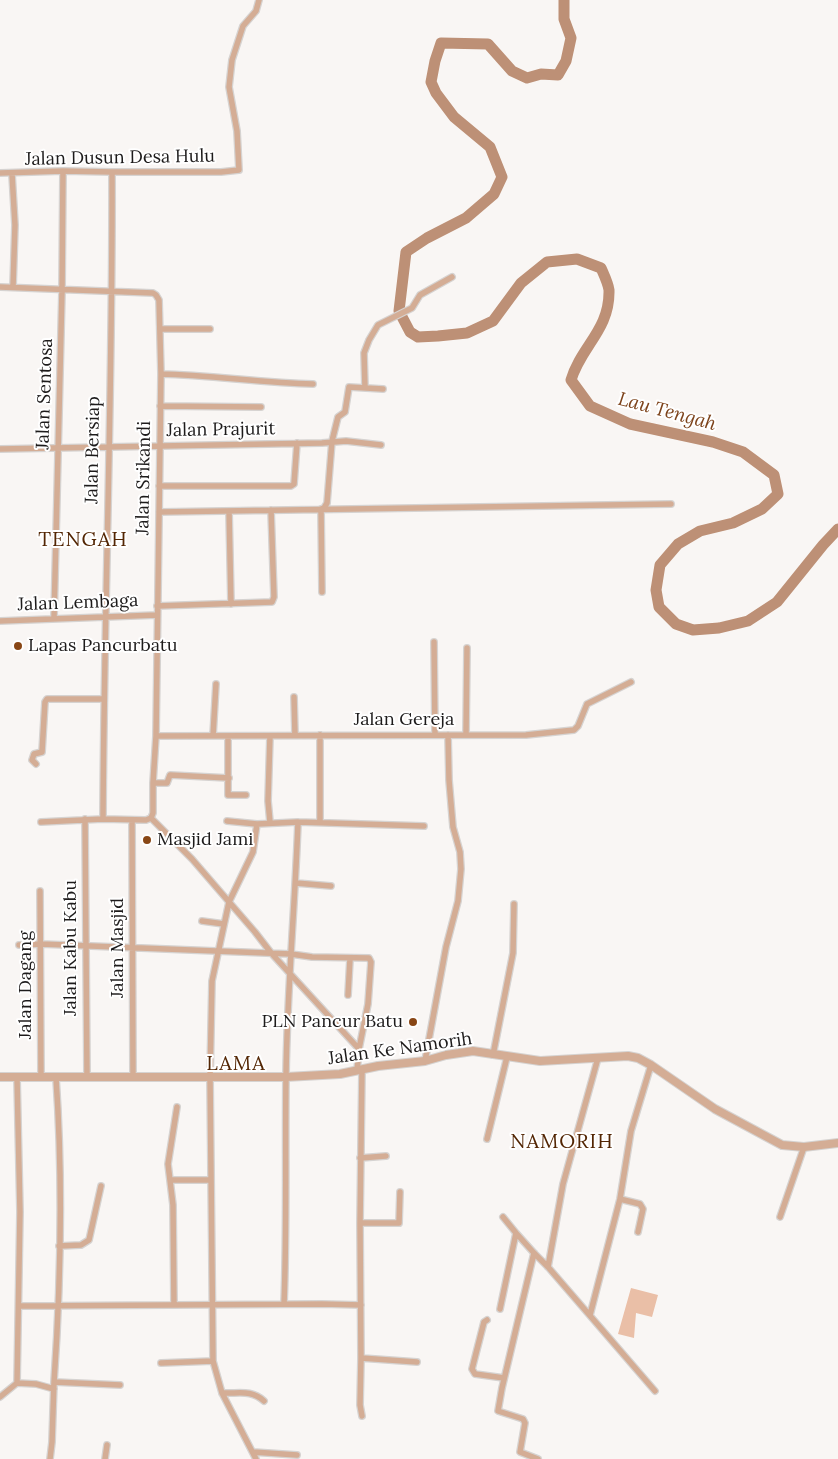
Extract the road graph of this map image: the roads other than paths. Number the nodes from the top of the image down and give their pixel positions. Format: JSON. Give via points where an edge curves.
{"nodes":[{"id":1,"x":259,"y":0,"type":"edge"},
{"id":2,"x":63,"y":171,"type":"junction"},
{"id":3,"x":112,"y":172,"type":"junction"},
{"id":4,"x":0,"y":173,"type":"edge"},
{"id":5,"x":12,"y":174,"type":"junction"},
{"id":6,"x":452,"y":277,"type":"dead end"},
{"id":7,"x":0,"y":287,"type":"edge"},
{"id":8,"x":13,"y":287,"type":"junction"},
{"id":9,"x":62,"y":291,"type":"junction"},
{"id":10,"x":112,"y":293,"type":"junction"},
{"id":11,"x":161,"y":329,"type":"junction"},
{"id":12,"x":210,"y":329,"type":"dead end"},
{"id":13,"x":161,"y":374,"type":"junction"},
{"id":14,"x":313,"y":384,"type":"dead end"},
{"id":15,"x":364,"y":388,"type":"junction"},
{"id":16,"x":383,"y":389,"type":"dead end"},
{"id":17,"x":160,"y":406,"type":"junction"},
{"id":18,"x":261,"y":407,"type":"dead end"},
{"id":19,"x":332,"y":441,"type":"junction"},
{"id":20,"x":297,"y":444,"type":"junction"},
{"id":21,"x":159,"y":445,"type":"junction"},
{"id":22,"x":381,"y":445,"type":"dead end"},
{"id":23,"x":58,"y":447,"type":"junction"},
{"id":24,"x":108,"y":447,"type":"junction"},
{"id":25,"x":0,"y":449,"type":"edge"},
{"id":26,"x":159,"y":486,"type":"junction"},
{"id":27,"x":671,"y":504,"type":"dead end"},
{"id":28,"x":321,"y":508,"type":"junction"},
{"id":29,"x":271,"y":510,"type":"junction"},
{"id":30,"x":229,"y":511,"type":"junction"},
{"id":31,"x":159,"y":512,"type":"junction"},
{"id":32,"x":322,"y":592,"type":"dead end"},
{"id":33,"x":231,"y":604,"type":"junction"},
{"id":34,"x":157,"y":606,"type":"junction"},
{"id":35,"x":157,"y":615,"type":"junction"},
{"id":36,"x":106,"y":616,"type":"junction"},
{"id":37,"x":54,"y":618,"type":"junction"},
{"id":38,"x":0,"y":621,"type":"edge"},
{"id":39,"x":434,"y":642,"type":"dead end"},
{"id":40,"x":467,"y":648,"type":"dead end"},
{"id":41,"x":631,"y":682,"type":"dead end"},
{"id":42,"x":216,"y":684,"type":"dead end"},
{"id":43,"x":294,"y":696,"type":"dead end"},
{"id":44,"x":103,"y":699,"type":"junction"},
{"id":45,"x":320,"y":734,"type":"junction"},
{"id":46,"x":295,"y":735,"type":"junction"},
{"id":47,"x":435,"y":735,"type":"junction"},
{"id":48,"x":466,"y":735,"type":"junction"},
{"id":49,"x":156,"y":736,"type":"junction"},
{"id":50,"x":213,"y":736,"type":"junction"},
{"id":51,"x":228,"y":736,"type":"junction"},
{"id":52,"x":270,"y":736,"type":"junction"},
{"id":53,"x":448,"y":736,"type":"junction"},
{"id":54,"x":36,"y":764,"type":"dead end"},
{"id":55,"x":229,"y":778,"type":"junction"},
{"id":56,"x":153,"y":783,"type":"junction"},
{"id":57,"x":246,"y":795,"type":"dead end"},
{"id":58,"x":151,"y":818,"type":"junction"},
{"id":59,"x":85,"y":819,"type":"junction"},
{"id":60,"x":103,"y":819,"type":"junction"},
{"id":61,"x":132,"y":820,"type":"junction"},
{"id":62,"x":226,"y":821,"type":"dead end"},
{"id":63,"x":41,"y":822,"type":"dead end"},
{"id":64,"x":270,"y":822,"type":"junction"},
{"id":65,"x":298,"y":822,"type":"junction"},
{"id":66,"x":320,"y":822,"type":"junction"},
{"id":67,"x":257,"y":824,"type":"junction"},
{"id":68,"x":424,"y":826,"type":"dead end"},
{"id":69,"x":296,"y":883,"type":"junction"},
{"id":70,"x":331,"y":886,"type":"dead end"},
{"id":71,"x":40,"y":892,"type":"dead end"},
{"id":72,"x":230,"y":902,"type":"junction"},
{"id":73,"x":514,"y":904,"type":"dead end"},
{"id":74,"x":202,"y":921,"type":"dead end"},
{"id":75,"x":224,"y":924,"type":"junction"},
{"id":76,"x":41,"y":944,"type":"junction"},
{"id":77,"x":19,"y":945,"type":"dead end"},
{"id":78,"x":87,"y":947,"type":"junction"},
{"id":79,"x":133,"y":947,"type":"junction"},
{"id":80,"x":218,"y":951,"type":"junction"},
{"id":81,"x":272,"y":954,"type":"junction"},
{"id":82,"x":291,"y":954,"type":"junction"},
{"id":83,"x":350,"y":958,"type":"junction"},
{"id":84,"x":290,"y":973,"type":"junction"},
{"id":85,"x":348,"y":995,"type":"dead end"},
{"id":86,"x":359,"y":1049,"type":"junction"},
{"id":87,"x":493,"y":1055,"type":"junction"},
{"id":88,"x":508,"y":1057,"type":"junction"},
{"id":89,"x":598,"y":1058,"type":"junction"},
{"id":90,"x":425,"y":1061,"type":"junction"},
{"id":91,"x":651,"y":1064,"type":"junction"},
{"id":92,"x":359,"y":1071,"type":"junction"},
{"id":93,"x":132,"y":1076,"type":"junction"},
{"id":94,"x":0,"y":1077,"type":"edge"},
{"id":95,"x":87,"y":1077,"type":"junction"},
{"id":96,"x":210,"y":1077,"type":"junction"},
{"id":97,"x":286,"y":1077,"type":"junction"},
{"id":98,"x":17,"y":1078,"type":"junction"},
{"id":99,"x":41,"y":1078,"type":"junction"},
{"id":100,"x":56,"y":1078,"type":"junction"},
{"id":101,"x":177,"y":1106,"type":"dead end"},
{"id":102,"x":487,"y":1139,"type":"dead end"},
{"id":103,"x":838,"y":1143,"type":"edge"},
{"id":104,"x":804,"y":1147,"type":"junction"},
{"id":105,"x":386,"y":1156,"type":"dead end"},
{"id":106,"x":360,"y":1158,"type":"junction"},
{"id":107,"x":171,"y":1180,"type":"junction"},
{"id":108,"x":210,"y":1180,"type":"junction"},
{"id":109,"x":101,"y":1186,"type":"dead end"},
{"id":110,"x":400,"y":1192,"type":"dead end"},
{"id":111,"x":620,"y":1199,"type":"junction"},
{"id":112,"x":20,"y":1212,"type":"junction"},
{"id":113,"x":13,"y":1213,"type":"dead end"},
{"id":114,"x":503,"y":1217,"type":"dead end"},
{"id":115,"x":780,"y":1217,"type":"dead end"},
{"id":116,"x":360,"y":1223,"type":"junction"},
{"id":117,"x":638,"y":1232,"type":"dead end"},
{"id":118,"x":516,"y":1233,"type":"junction"},
{"id":119,"x":59,"y":1246,"type":"junction"},
{"id":120,"x":534,"y":1253,"type":"junction"},
{"id":121,"x":548,"y":1267,"type":"junction"},
{"id":122,"x":284,"y":1304,"type":"junction"},
{"id":123,"x":174,"y":1305,"type":"junction"},
{"id":124,"x":361,"y":1305,"type":"junction"},
{"id":125,"x":20,"y":1306,"type":"junction"},
{"id":126,"x":60,"y":1306,"type":"junction"},
{"id":127,"x":212,"y":1306,"type":"junction"},
{"id":128,"x":500,"y":1309,"type":"dead end"},
{"id":129,"x":590,"y":1315,"type":"junction"},
{"id":130,"x":487,"y":1320,"type":"dead end"},
{"id":131,"x":361,"y":1358,"type":"junction"},
{"id":132,"x":213,"y":1360,"type":"junction"},
{"id":133,"x":417,"y":1362,"type":"dead end"},
{"id":134,"x":161,"y":1363,"type":"dead end"},
{"id":135,"x":504,"y":1378,"type":"junction"},
{"id":136,"x":54,"y":1382,"type":"junction"},
{"id":137,"x":17,"y":1383,"type":"junction"},
{"id":138,"x":120,"y":1385,"type":"dead end"},
{"id":139,"x":54,"y":1389,"type":"junction"},
{"id":140,"x":655,"y":1391,"type":"dead end"},
{"id":141,"x":222,"y":1394,"type":"junction"},
{"id":142,"x":0,"y":1397,"type":"edge"},
{"id":143,"x":264,"y":1401,"type":"dead end"},
{"id":144,"x":362,"y":1416,"type":"dead end"},
{"id":145,"x":107,"y":1446,"type":"dead end"},
{"id":146,"x":253,"y":1452,"type":"junction"},
{"id":147,"x":297,"y":1455,"type":"dead end"},
{"id":148,"x":534,"y":1458,"type":"edge"},
{"id":149,"x":50,"y":1459,"type":"edge"},
{"id":150,"x":104,"y":1459,"type":"edge"},
{"id":151,"x":256,"y":1459,"type":"edge"}],
"edges":[{"from":1,"to":3,"type":"street","name":"Jalan Dusun Desa Hulu","via":[[256,11],[243,26],[232,60],[229,87],[237,131],[239,170]]},
{"from":2,"to":3,"type":"street","name":"Jalan Dusun Desa Hulu"},
{"from":2,"to":5,"type":"street","name":"Jalan Dusun Desa Hulu"},
{"from":2,"to":9,"type":"street","name":"Jalan Sentosa"},
{"from":3,"to":10,"type":"street","name":"Jalan Bersiap"},
{"from":4,"to":5,"type":"street","name":"Jalan Dusun Desa Hulu"},
{"from":5,"to":8,"type":"street","via":[[15,225]]},
{"from":6,"to":15,"type":"street","via":[[420,295],[412,308],[378,325],[364,353]]},
{"from":7,"to":8,"type":"street","name":"Jalan Srikandi"},
{"from":8,"to":9,"type":"street","name":"Jalan Srikandi"},
{"from":9,"to":10,"type":"street","name":"Jalan Srikandi"},
{"from":9,"to":23,"type":"street","name":"Jalan Sentosa"},
{"from":10,"to":11,"type":"street","name":"Jalan Srikandi","via":[[156,295],[160,304]]},
{"from":10,"to":24,"type":"street","name":"Jalan Bersiap"},
{"from":11,"to":12,"type":"street"},
{"from":11,"to":13,"type":"street","name":"Jalan Srikandi"},
{"from":13,"to":14,"type":"street"},
{"from":13,"to":17,"type":"street","name":"Jalan Srikandi"},
{"from":15,"to":16,"type":"street"},
{"from":15,"to":19,"type":"street","via":[[348,387],[345,412],[338,417]]},
{"from":17,"to":18,"type":"street"},
{"from":17,"to":21,"type":"street","name":"Jalan Srikandi"},
{"from":19,"to":20,"type":"street","name":"Jalan Prajurit"},
{"from":19,"to":22,"type":"street","name":"Jalan Prajurit"},
{"from":19,"to":28,"type":"street","via":[[327,503]]},
{"from":20,"to":21,"type":"street","name":"Jalan Prajurit"},
{"from":20,"to":26,"type":"street","via":[[294,484],[290,486]]},
{"from":21,"to":24,"type":"street","name":"Jalan Prajurit"},
{"from":21,"to":26,"type":"street","name":"Jalan Srikandi"},
{"from":23,"to":24,"type":"street","name":"Jalan Prajurit"},
{"from":23,"to":25,"type":"street","name":"Jalan Prajurit"},
{"from":23,"to":37,"type":"street","name":"Jalan Sentosa"},
{"from":24,"to":36,"type":"street","name":"Jalan Bersiap"},
{"from":26,"to":31,"type":"street","name":"Jalan Srikandi"},
{"from":27,"to":28,"type":"street"},
{"from":28,"to":29,"type":"street"},
{"from":28,"to":32,"type":"street"},
{"from":29,"to":30,"type":"street"},
{"from":29,"to":33,"type":"street","via":[[272,602]]},
{"from":30,"to":31,"type":"street"},
{"from":30,"to":33,"type":"street"},
{"from":31,"to":34,"type":"street","name":"Jalan Srikandi"},
{"from":33,"to":34,"type":"street"},
{"from":34,"to":35,"type":"street","name":"Jalan Srikandi"},
{"from":35,"to":36,"type":"street","name":"Jalan Lembaga"},
{"from":35,"to":49,"type":"street","name":"Jalan Srikandi"},
{"from":36,"to":37,"type":"street","name":"Jalan Lembaga"},
{"from":36,"to":44,"type":"street","name":"Jalan Bersiap"},
{"from":37,"to":38,"type":"street","name":"Jalan Lembaga"},
{"from":39,"to":47,"type":"street"},
{"from":40,"to":48,"type":"street"},
{"from":41,"to":48,"type":"street","name":"Jalan Gereja","via":[[587,704],[574,730],[526,736]]},
{"from":42,"to":50,"type":"street"},
{"from":43,"to":46,"type":"street"},
{"from":44,"to":54,"type":"street","via":[[46,699],[42,752],[34,754],[32,760]]},
{"from":44,"to":60,"type":"street","name":"Jalan Bersiap"},
{"from":45,"to":46,"type":"street","name":"Jalan Gereja"},
{"from":45,"to":47,"type":"street","name":"Jalan Gereja"},
{"from":45,"to":66,"type":"street"},
{"from":46,"to":52,"type":"street","name":"Jalan Gereja"},
{"from":47,"to":53,"type":"street","name":"Jalan Gereja"},
{"from":48,"to":53,"type":"street","name":"Jalan Gereja"},
{"from":49,"to":50,"type":"street","name":"Jalan Gereja"},
{"from":49,"to":56,"type":"street","name":"Jalan Srikandi"},
{"from":50,"to":51,"type":"street","name":"Jalan Gereja"},
{"from":51,"to":52,"type":"street","name":"Jalan Gereja"},
{"from":51,"to":55,"type":"street"},
{"from":52,"to":64,"type":"street"},
{"from":53,"to":90,"type":"street","via":[[453,827],[461,869],[458,901]]},
{"from":55,"to":56,"type":"street","via":[[170,775],[168,783]]},
{"from":55,"to":57,"type":"street","via":[[228,795]]},
{"from":56,"to":58,"type":"street","name":"Jalan Srikandi"},
{"from":58,"to":61,"type":"street"},
{"from":58,"to":72,"type":"street"},
{"from":59,"to":60,"type":"street"},
{"from":59,"to":63,"type":"street"},
{"from":59,"to":78,"type":"street","name":"Jalan Kabu Kabu"},
{"from":60,"to":61,"type":"street"},
{"from":61,"to":79,"type":"street","name":"Jalan Masjid"},
{"from":62,"to":67,"type":"street"},
{"from":64,"to":65,"type":"street"},
{"from":64,"to":67,"type":"street"},
{"from":65,"to":66,"type":"street"},
{"from":65,"to":69,"type":"street"},
{"from":66,"to":68,"type":"street"},
{"from":67,"to":72,"type":"street","via":[[253,852]]},
{"from":69,"to":70,"type":"street"},
{"from":69,"to":82,"type":"street"},
{"from":71,"to":76,"type":"street","name":"Jalan Dagang"},
{"from":72,"to":75,"type":"street"},
{"from":72,"to":81,"type":"street"},
{"from":73,"to":87,"type":"street","via":[[513,953]]},
{"from":74,"to":75,"type":"street"},
{"from":75,"to":80,"type":"street"},
{"from":76,"to":77,"type":"street"},
{"from":76,"to":78,"type":"street"},
{"from":76,"to":99,"type":"street","name":"Jalan Dagang"},
{"from":78,"to":79,"type":"street"},
{"from":78,"to":95,"type":"street","name":"Jalan Kabu Kabu"},
{"from":79,"to":80,"type":"street"},
{"from":79,"to":93,"type":"street","name":"Jalan Masjid"},
{"from":80,"to":81,"type":"street"},
{"from":80,"to":96,"type":"street","via":[[212,981]]},
{"from":81,"to":82,"type":"street"},
{"from":81,"to":84,"type":"street"},
{"from":82,"to":83,"type":"street"},
{"from":82,"to":84,"type":"street"},
{"from":83,"to":85,"type":"street"},
{"from":83,"to":86,"type":"street","via":[[368,958],[371,962],[368,1004]]},
{"from":84,"to":86,"type":"street"},
{"from":84,"to":97,"type":"street"},
{"from":86,"to":92,"type":"street"},
{"from":87,"to":88,"type":"street","name":"Jalan Ke Namorih"},
{"from":87,"to":90,"type":"street","name":"Jalan Ke Namorih","via":[[473,1051]]},
{"from":88,"to":89,"type":"street","name":"Jalan Ke Namorih","via":[[540,1061]]},
{"from":88,"to":102,"type":"street"},
{"from":89,"to":91,"type":"street","name":"Jalan Ke Namorih","via":[[628,1056]]},
{"from":89,"to":121,"type":"street","via":[[563,1184]]},
{"from":90,"to":92,"type":"street","name":"Jalan Ke Namorih"},
{"from":91,"to":104,"type":"street","name":"Jalan Ke Namorih","via":[[715,1110],[782,1145]]},
{"from":91,"to":111,"type":"street","via":[[631,1131]]},
{"from":92,"to":97,"type":"street","name":"Jalan Ke Namorih"},
{"from":92,"to":106,"type":"street"},
{"from":93,"to":95,"type":"street","name":"Jalan Ke Namorih"},
{"from":93,"to":96,"type":"street","name":"Jalan Ke Namorih"},
{"from":94,"to":98,"type":"street","name":"Jalan Ke Namorih"},
{"from":95,"to":100,"type":"street","name":"Jalan Ke Namorih"},
{"from":96,"to":97,"type":"street","name":"Jalan Ke Namorih"},
{"from":96,"to":108,"type":"street"},
{"from":97,"to":122,"type":"street"},
{"from":98,"to":99,"type":"street","name":"Jalan Ke Namorih"},
{"from":98,"to":112,"type":"street"},
{"from":99,"to":100,"type":"street","name":"Jalan Ke Namorih"},
{"from":100,"to":119,"type":"street","via":[[60,1146]]},
{"from":101,"to":107,"type":"street","via":[[168,1160]]},
{"from":103,"to":104,"type":"street","name":"Jalan Ke Namorih"},
{"from":104,"to":115,"type":"street"},
{"from":105,"to":106,"type":"street"},
{"from":106,"to":116,"type":"street"},
{"from":107,"to":108,"type":"street"},
{"from":107,"to":123,"type":"street"},
{"from":108,"to":127,"type":"street"},
{"from":109,"to":119,"type":"street","via":[[89,1240],[82,1245]]},
{"from":110,"to":116,"type":"street","via":[[399,1223]]},
{"from":111,"to":117,"type":"street","via":[[642,1206]]},
{"from":111,"to":129,"type":"street"},
{"from":112,"to":113,"type":"street"},
{"from":112,"to":125,"type":"street"},
{"from":114,"to":118,"type":"street"},
{"from":116,"to":124,"type":"street"},
{"from":118,"to":120,"type":"street"},
{"from":118,"to":128,"type":"street"},
{"from":119,"to":126,"type":"street"},
{"from":120,"to":121,"type":"street"},
{"from":120,"to":135,"type":"street"},
{"from":121,"to":129,"type":"street"},
{"from":122,"to":124,"type":"street"},
{"from":122,"to":127,"type":"street"},
{"from":123,"to":126,"type":"street"},
{"from":123,"to":127,"type":"street"},
{"from":124,"to":131,"type":"street"},
{"from":125,"to":126,"type":"street"},
{"from":125,"to":137,"type":"street"},
{"from":126,"to":136,"type":"street"},
{"from":127,"to":132,"type":"street"},
{"from":129,"to":140,"type":"street"},
{"from":130,"to":135,"type":"street","via":[[472,1369],[475,1374]]},
{"from":131,"to":133,"type":"street"},
{"from":131,"to":144,"type":"street"},
{"from":132,"to":134,"type":"street"},
{"from":132,"to":141,"type":"street"},
{"from":135,"to":148,"type":"street","via":[[498,1411],[523,1419],[520,1452]]},
{"from":136,"to":138,"type":"street"},
{"from":136,"to":139,"type":"street"},
{"from":137,"to":139,"type":"street"},
{"from":137,"to":142,"type":"street"},
{"from":139,"to":149,"type":"street"},
{"from":141,"to":143,"type":"street","via":[[254,1393]]},
{"from":141,"to":146,"type":"street"},
{"from":145,"to":150,"type":"street"},
{"from":146,"to":147,"type":"street"},
{"from":146,"to":151,"type":"street"}]}
